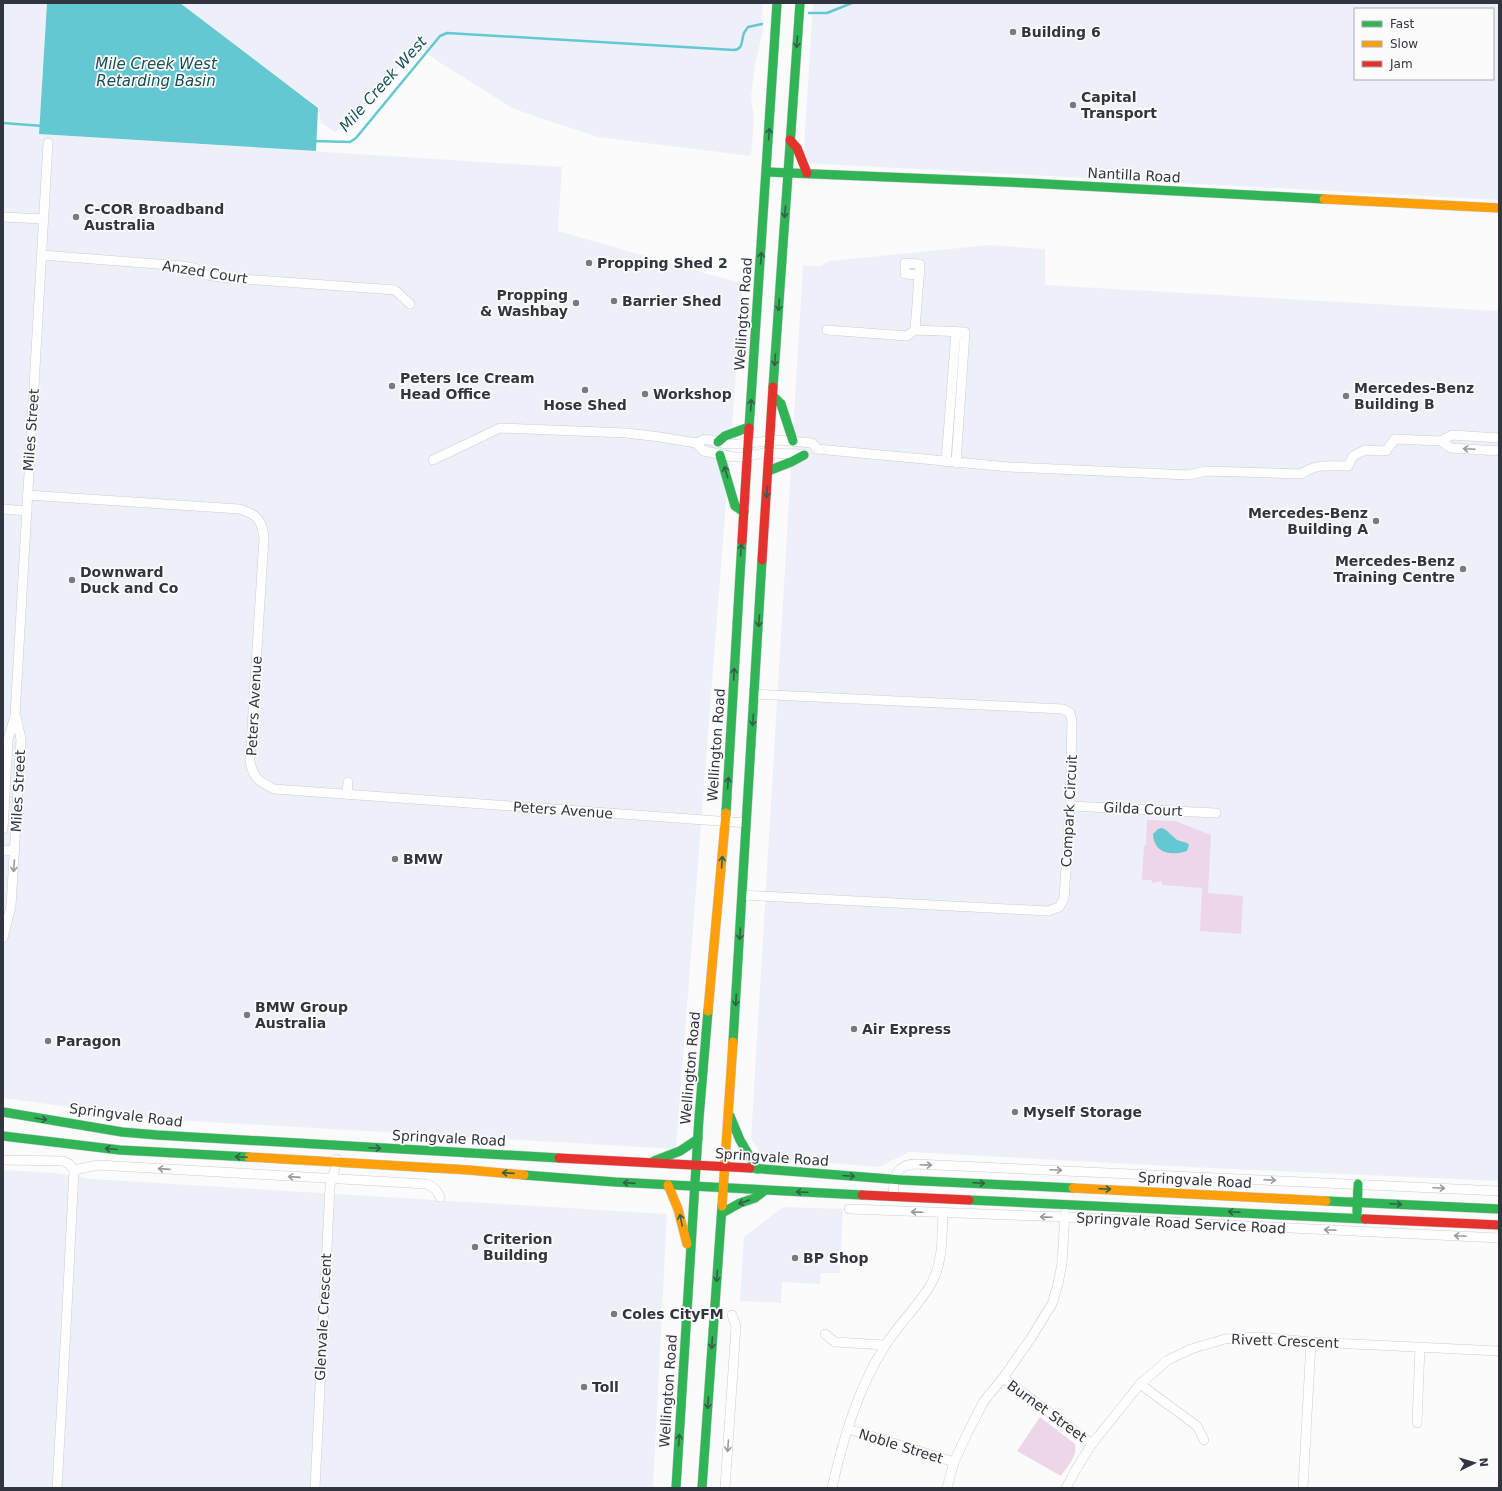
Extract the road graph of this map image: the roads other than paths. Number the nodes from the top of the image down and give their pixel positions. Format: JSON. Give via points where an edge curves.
{"nodes":[{"id":1,"x":777,"y":3,"type":"edge"},
{"id":2,"x":800,"y":3,"type":"edge"},
{"id":3,"x":790,"y":140,"type":"junction"},
{"id":4,"x":48,"y":143,"type":"dead end"},
{"id":5,"x":767,"y":172,"type":"junction"},
{"id":6,"x":788,"y":173,"type":"junction"},
{"id":7,"x":807,"y":179,"type":"junction"},
{"id":8,"x":787,"y":190,"type":"junction"},
{"id":9,"x":1499,"y":208,"type":"edge"},
{"id":10,"x":3,"y":217,"type":"edge"},
{"id":11,"x":44,"y":219,"type":"junction"},
{"id":12,"x":42,"y":255,"type":"junction"},
{"id":13,"x":920,"y":275,"type":"dead end"},
{"id":14,"x":410,"y":304,"type":"dead end"},
{"id":15,"x":827,"y":330,"type":"dead end"},
{"id":16,"x":915,"y":330,"type":"junction"},
{"id":17,"x":956,"y":332,"type":"junction"},
{"id":18,"x":773,"y":396,"type":"junction"},
{"id":19,"x":749,"y":428,"type":"junction"},
{"id":20,"x":1499,"y":438,"type":"edge"},
{"id":21,"x":770,"y":441,"type":"junction"},
{"id":22,"x":793,"y":441,"type":"junction"},
{"id":23,"x":1441,"y":441,"type":"junction"},
{"id":24,"x":718,"y":442,"type":"junction"},
{"id":25,"x":696,"y":443,"type":"junction"},
{"id":26,"x":748,"y":444,"type":"junction"},
{"id":27,"x":817,"y":449,"type":"junction"},
{"id":28,"x":1499,"y":451,"type":"edge"},
{"id":29,"x":769,"y":453,"type":"junction"},
{"id":30,"x":720,"y":455,"type":"junction"},
{"id":31,"x":804,"y":455,"type":"junction"},
{"id":32,"x":747,"y":456,"type":"junction"},
{"id":33,"x":433,"y":460,"type":"dead end"},
{"id":34,"x":946,"y":462,"type":"junction"},
{"id":35,"x":956,"y":462,"type":"junction"},
{"id":36,"x":768,"y":471,"type":"junction"},
{"id":37,"x":27,"y":495,"type":"junction"},
{"id":38,"x":3,"y":509,"type":"edge"},
{"id":39,"x":27,"y":511,"type":"junction"},
{"id":40,"x":744,"y":512,"type":"junction"},
{"id":41,"x":754,"y":694,"type":"junction"},
{"id":42,"x":15,"y":716,"type":"junction"},
{"id":43,"x":348,"y":782,"type":"dead end"},
{"id":44,"x":5,"y":790,"type":"junction"},
{"id":45,"x":18,"y":790,"type":"junction"},
{"id":46,"x":347,"y":794,"type":"junction"},
{"id":47,"x":1070,"y":806,"type":"junction"},
{"id":48,"x":1216,"y":813,"type":"dead end"},
{"id":49,"x":725,"y":822,"type":"junction"},
{"id":50,"x":746,"y":823,"type":"junction"},
{"id":51,"x":3,"y":829,"type":"edge"},
{"id":52,"x":3,"y":850,"type":"edge"},
{"id":53,"x":14,"y":851,"type":"junction"},
{"id":54,"x":742,"y":895,"type":"junction"},
{"id":55,"x":7,"y":906,"type":"edge"},
{"id":56,"x":3,"y":938,"type":"edge"},
{"id":57,"x":3,"y":1112,"type":"edge"},
{"id":58,"x":729,"y":1112,"type":"junction"},
{"id":59,"x":3,"y":1136,"type":"edge"},
{"id":60,"x":698,"y":1139,"type":"junction"},
{"id":61,"x":336,"y":1146,"type":"junction"},
{"id":62,"x":3,"y":1160,"type":"edge"},
{"id":63,"x":650,"y":1162,"type":"junction"},
{"id":64,"x":336,"y":1163,"type":"junction"},
{"id":65,"x":696,"y":1166,"type":"junction"},
{"id":66,"x":725,"y":1168,"type":"junction"},
{"id":67,"x":757,"y":1169,"type":"junction"},
{"id":68,"x":74,"y":1170,"type":"junction"},
{"id":69,"x":894,"y":1179,"type":"junction"},
{"id":70,"x":333,"y":1180,"type":"junction"},
{"id":71,"x":1358,"y":1184,"type":"junction"},
{"id":72,"x":668,"y":1185,"type":"junction"},
{"id":73,"x":695,"y":1186,"type":"junction"},
{"id":74,"x":724,"y":1188,"type":"junction"},
{"id":75,"x":1066,"y":1188,"type":"junction"},
{"id":76,"x":765,"y":1191,"type":"junction"},
{"id":77,"x":1483,"y":1191,"type":"junction"},
{"id":78,"x":1499,"y":1191,"type":"edge"},
{"id":79,"x":854,"y":1195,"type":"junction"},
{"id":80,"x":893,"y":1196,"type":"junction"},
{"id":81,"x":440,"y":1197,"type":"dead end"},
{"id":82,"x":1357,"y":1202,"type":"junction"},
{"id":83,"x":1065,"y":1204,"type":"junction"},
{"id":84,"x":849,"y":1209,"type":"dead end"},
{"id":85,"x":1497,"y":1209,"type":"edge"},
{"id":86,"x":864,"y":1210,"type":"junction"},
{"id":87,"x":722,"y":1213,"type":"junction"},
{"id":88,"x":943,"y":1213,"type":"junction"},
{"id":89,"x":1286,"y":1215,"type":"junction"},
{"id":90,"x":1064,"y":1218,"type":"junction"},
{"id":91,"x":1356,"y":1219,"type":"junction"},
{"id":92,"x":1499,"y":1225,"type":"edge"},
{"id":93,"x":1285,"y":1228,"type":"junction"},
{"id":94,"x":1499,"y":1238,"type":"edge"},
{"id":95,"x":691,"y":1256,"type":"junction"},
{"id":96,"x":732,"y":1315,"type":"dead end"},
{"id":97,"x":824,"y":1334,"type":"dead end"},
{"id":98,"x":1311,"y":1342,"type":"junction"},
{"id":99,"x":885,"y":1346,"type":"junction"},
{"id":100,"x":1420,"y":1347,"type":"junction"},
{"id":101,"x":1499,"y":1351,"type":"edge"},
{"id":102,"x":1003,"y":1378,"type":"junction"},
{"id":103,"x":1140,"y":1384,"type":"junction"},
{"id":104,"x":1417,"y":1423,"type":"dead end"},
{"id":105,"x":848,"y":1429,"type":"junction"},
{"id":106,"x":1204,"y":1440,"type":"dead end"},
{"id":107,"x":1092,"y":1444,"type":"junction"},
{"id":108,"x":954,"y":1462,"type":"junction"},
{"id":109,"x":57,"y":1488,"type":"edge"},
{"id":110,"x":315,"y":1488,"type":"edge"},
{"id":111,"x":676,"y":1488,"type":"edge"},
{"id":112,"x":702,"y":1488,"type":"edge"},
{"id":113,"x":725,"y":1488,"type":"edge"},
{"id":114,"x":832,"y":1488,"type":"edge"},
{"id":115,"x":947,"y":1488,"type":"edge"},
{"id":116,"x":1066,"y":1488,"type":"edge"},
{"id":117,"x":1303,"y":1488,"type":"edge"}],
"edges":[{"from":5,"to":1,"type":"main road","name":"Wellington Road","one_way":true},
{"from":2,"to":3,"type":"main road","one_way":true},
{"from":3,"to":6,"type":"main road"},
{"from":3,"to":7,"type":"main road","via":[[797,148]]},
{"from":4,"to":11,"type":"street","name":"Miles Street"},
{"from":5,"to":6,"type":"main road","name":"Nantilla Road"},
{"from":19,"to":5,"type":"main road","name":"Wellington Road","one_way":true},
{"from":6,"to":7,"type":"main road","name":"Nantilla Road"},
{"from":6,"to":8,"type":"main road"},
{"from":7,"to":8,"type":"main road"},
{"from":7,"to":9,"type":"main road","name":"Nantilla Road","via":[[1292,196]]},
{"from":8,"to":18,"type":"main road","one_way":true},
{"from":10,"to":11,"type":"street"},
{"from":11,"to":12,"type":"street","name":"Miles Street"},
{"from":12,"to":14,"type":"street","name":"Anzed Court","via":[[182,266],[194,268],[206,275],[229,278],[395,290]]},
{"from":12,"to":37,"type":"street","name":"Miles Street"},
{"from":13,"to":16,"type":"street"},
{"from":15,"to":16,"type":"street","via":[[906,336]]},
{"from":16,"to":17,"type":"street"},
{"from":17,"to":34,"type":"street"},
{"from":17,"to":35,"type":"street","via":[[965,332]]},
{"from":18,"to":21,"type":"main road"},
{"from":18,"to":22,"type":"main road","via":[[781,404]]},
{"from":19,"to":24,"type":"main road","via":[[725,436]]},
{"from":19,"to":26,"type":"main road","name":"Wellington Road"},
{"from":20,"to":23,"type":"street","via":[[1452,435]]},
{"from":21,"to":22,"type":"street"},
{"from":21,"to":26,"type":"street"},
{"from":21,"to":29,"type":"main road"},
{"from":22,"to":27,"type":"street","via":[[812,443]]},
{"from":28,"to":23,"type":"street","one_way":true,"via":[[1451,448]]},
{"from":23,"to":35,"type":"street","via":[[1395,439],[1386,451],[1365,450],[1353,456],[1348,466],[1316,466],[1301,474],[1206,471],[1189,475],[1009,467]]},
{"from":24,"to":25,"type":"street","via":[[705,439]]},
{"from":24,"to":26,"type":"street"},
{"from":25,"to":30,"type":"street","via":[[704,451]]},
{"from":25,"to":33,"type":"street","via":[[626,433],[500,428]]},
{"from":26,"to":32,"type":"main road","name":"Wellington Road"},
{"from":27,"to":31,"type":"street","via":[[811,455]]},
{"from":27,"to":34,"type":"street"},
{"from":29,"to":31,"type":"street"},
{"from":29,"to":32,"type":"street"},
{"from":29,"to":36,"type":"main road"},
{"from":30,"to":32,"type":"street"},
{"from":40,"to":30,"type":"main road","one_way":true,"via":[[734,506]]},
{"from":31,"to":36,"type":"main road"},
{"from":32,"to":40,"type":"main road","name":"Wellington Road"},
{"from":34,"to":35,"type":"street"},
{"from":36,"to":41,"type":"main road","one_way":true},
{"from":37,"to":39,"type":"street","name":"Miles Street"},
{"from":37,"to":46,"type":"street","name":"Peters Avenue","via":[[239,509],[249,512],[258,519],[263,528],[264,538],[251,770],[257,779],[274,789]]},
{"from":38,"to":39,"type":"street"},
{"from":39,"to":42,"type":"street","name":"Miles Street"},
{"from":49,"to":40,"type":"main road","name":"Wellington Road","one_way":true},
{"from":41,"to":47,"type":"street","name":"Compark Circuit","via":[[1063,709],[1070,713],[1072,721]]},
{"from":41,"to":50,"type":"main road","one_way":true},
{"from":42,"to":44,"type":"street","name":"Miles Street","via":[[8,740]]},
{"from":42,"to":45,"type":"street","name":"Miles Street","via":[[21,739]]},
{"from":43,"to":46,"type":"street"},
{"from":44,"to":45,"type":"street"},
{"from":44,"to":51,"type":"street","name":"Miles Street"},
{"from":45,"to":53,"type":"street","name":"Miles Street"},
{"from":46,"to":49,"type":"street","name":"Peters Avenue"},
{"from":47,"to":48,"type":"street","name":"Gilda Court"},
{"from":47,"to":54,"type":"street","name":"Compark Circuit","via":[[1064,899],[1059,907],[1048,911]]},
{"from":49,"to":50,"type":"street","name":"Peters Avenue"},
{"from":60,"to":49,"type":"main road","name":"Wellington Road","one_way":true},
{"from":50,"to":54,"type":"main road"},
{"from":52,"to":53,"type":"street"},
{"from":53,"to":55,"type":"street","name":"Miles Street","one_way":true},
{"from":54,"to":58,"type":"main road","one_way":true},
{"from":55,"to":56,"type":"street","name":"Miles Street"},
{"from":57,"to":61,"type":"main road","name":"Springvale Road","one_way":true,"via":[[126,1132]]},
{"from":58,"to":66,"type":"main road"},
{"from":58,"to":67,"type":"main road","via":[[740,1140]]},
{"from":64,"to":59,"type":"main road","one_way":true,"via":[[120,1150]]},
{"from":60,"to":63,"type":"main road","via":[[680,1151]]},
{"from":60,"to":65,"type":"main road","name":"Wellington Road"},
{"from":61,"to":63,"type":"main road","name":"Springvale Road","one_way":true},
{"from":61,"to":64,"type":"street","name":"Glenvale Crescent"},
{"from":62,"to":68,"type":"street","via":[[62,1161]]},
{"from":63,"to":65,"type":"main road","name":"Springvale Road"},
{"from":64,"to":70,"type":"street","name":"Glenvale Crescent"},
{"from":72,"to":64,"type":"main road","one_way":true},
{"from":65,"to":66,"type":"main road","name":"Springvale Road"},
{"from":65,"to":73,"type":"main road","name":"Wellington Road"},
{"from":66,"to":67,"type":"main road","name":"Springvale Road"},
{"from":66,"to":74,"type":"main road"},
{"from":67,"to":69,"type":"main road","name":"Springvale Road","one_way":true},
{"from":70,"to":68,"type":"street","one_way":true,"via":[[98,1165]]},
{"from":68,"to":109,"type":"street"},
{"from":69,"to":71,"type":"street","one_way":true,"via":[[899,1170],[909,1164],[915,1164]]},
{"from":69,"to":75,"type":"main road","name":"Springvale Road","one_way":true},
{"from":69,"to":80,"type":"street"},
{"from":70,"to":81,"type":"street","via":[[427,1184],[433,1187]]},
{"from":70,"to":110,"type":"street","name":"Glenvale Crescent","via":[[330,1186]]},
{"from":71,"to":77,"type":"street","one_way":true},
{"from":71,"to":82,"type":"main road"},
{"from":72,"to":73,"type":"main road"},
{"from":95,"to":72,"type":"main road","one_way":true,"via":[[678,1209]]},
{"from":73,"to":74,"type":"main road"},
{"from":73,"to":95,"type":"main road","name":"Wellington Road"},
{"from":74,"to":76,"type":"main road"},
{"from":74,"to":87,"type":"main road"},
{"from":75,"to":82,"type":"main road","name":"Springvale Road","one_way":true},
{"from":75,"to":83,"type":"street"},
{"from":79,"to":76,"type":"main road","one_way":true},
{"from":76,"to":87,"type":"main road","one_way":true},
{"from":77,"to":78,"type":"street"},
{"from":77,"to":85,"type":"street","name":"Springvale Road"},
{"from":79,"to":80,"type":"main road"},
{"from":79,"to":86,"type":"street"},
{"from":80,"to":83,"type":"main road"},
{"from":82,"to":85,"type":"main road","name":"Springvale Road","one_way":true},
{"from":82,"to":91,"type":"main road"},
{"from":89,"to":83,"type":"main road","one_way":true},
{"from":83,"to":90,"type":"street"},
{"from":84,"to":86,"type":"street","name":"Springvale Road Service Road"},
{"from":88,"to":86,"type":"street","name":"Springvale Road Service Road","one_way":true},
{"from":87,"to":112,"type":"main road","one_way":true},
{"from":90,"to":88,"type":"street","name":"Springvale Road Service Road","one_way":true},
{"from":88,"to":99,"type":"street","via":[[941,1247],[933,1281]]},
{"from":89,"to":91,"type":"main road"},
{"from":89,"to":93,"type":"street"},
{"from":90,"to":93,"type":"street","name":"Springvale Road Service Road"},
{"from":90,"to":102,"type":"street","via":[[1062,1263],[1052,1304]]},
{"from":91,"to":92,"type":"main road"},
{"from":94,"to":93,"type":"street","name":"Springvale Road Service Road","one_way":true},
{"from":111,"to":95,"type":"main road","name":"Wellington Road","one_way":true},
{"from":96,"to":113,"type":"street","one_way":true,"via":[[736,1326]]},
{"from":97,"to":99,"type":"street","via":[[835,1342]]},
{"from":98,"to":100,"type":"street","name":"Rivett Crescent"},
{"from":98,"to":103,"type":"street","name":"Rivett Crescent","via":[[1259,1338],[1225,1339],[1191,1349],[1168,1360]]},
{"from":98,"to":117,"type":"street"},
{"from":99,"to":105,"type":"street","via":[[853,1410]]},
{"from":100,"to":101,"type":"street","name":"Rivett Crescent"},
{"from":100,"to":104,"type":"street"},
{"from":102,"to":107,"type":"street","name":"Burnet Street"},
{"from":102,"to":108,"type":"street","via":[[984,1401]]},
{"from":103,"to":106,"type":"street","via":[[1197,1426]]},
{"from":103,"to":107,"type":"street","name":"Rivett Crescent"},
{"from":105,"to":108,"type":"street","name":"Noble Street"},
{"from":105,"to":114,"type":"street"},
{"from":107,"to":116,"type":"street","name":"Rivett Crescent"},
{"from":108,"to":115,"type":"street"}]}
